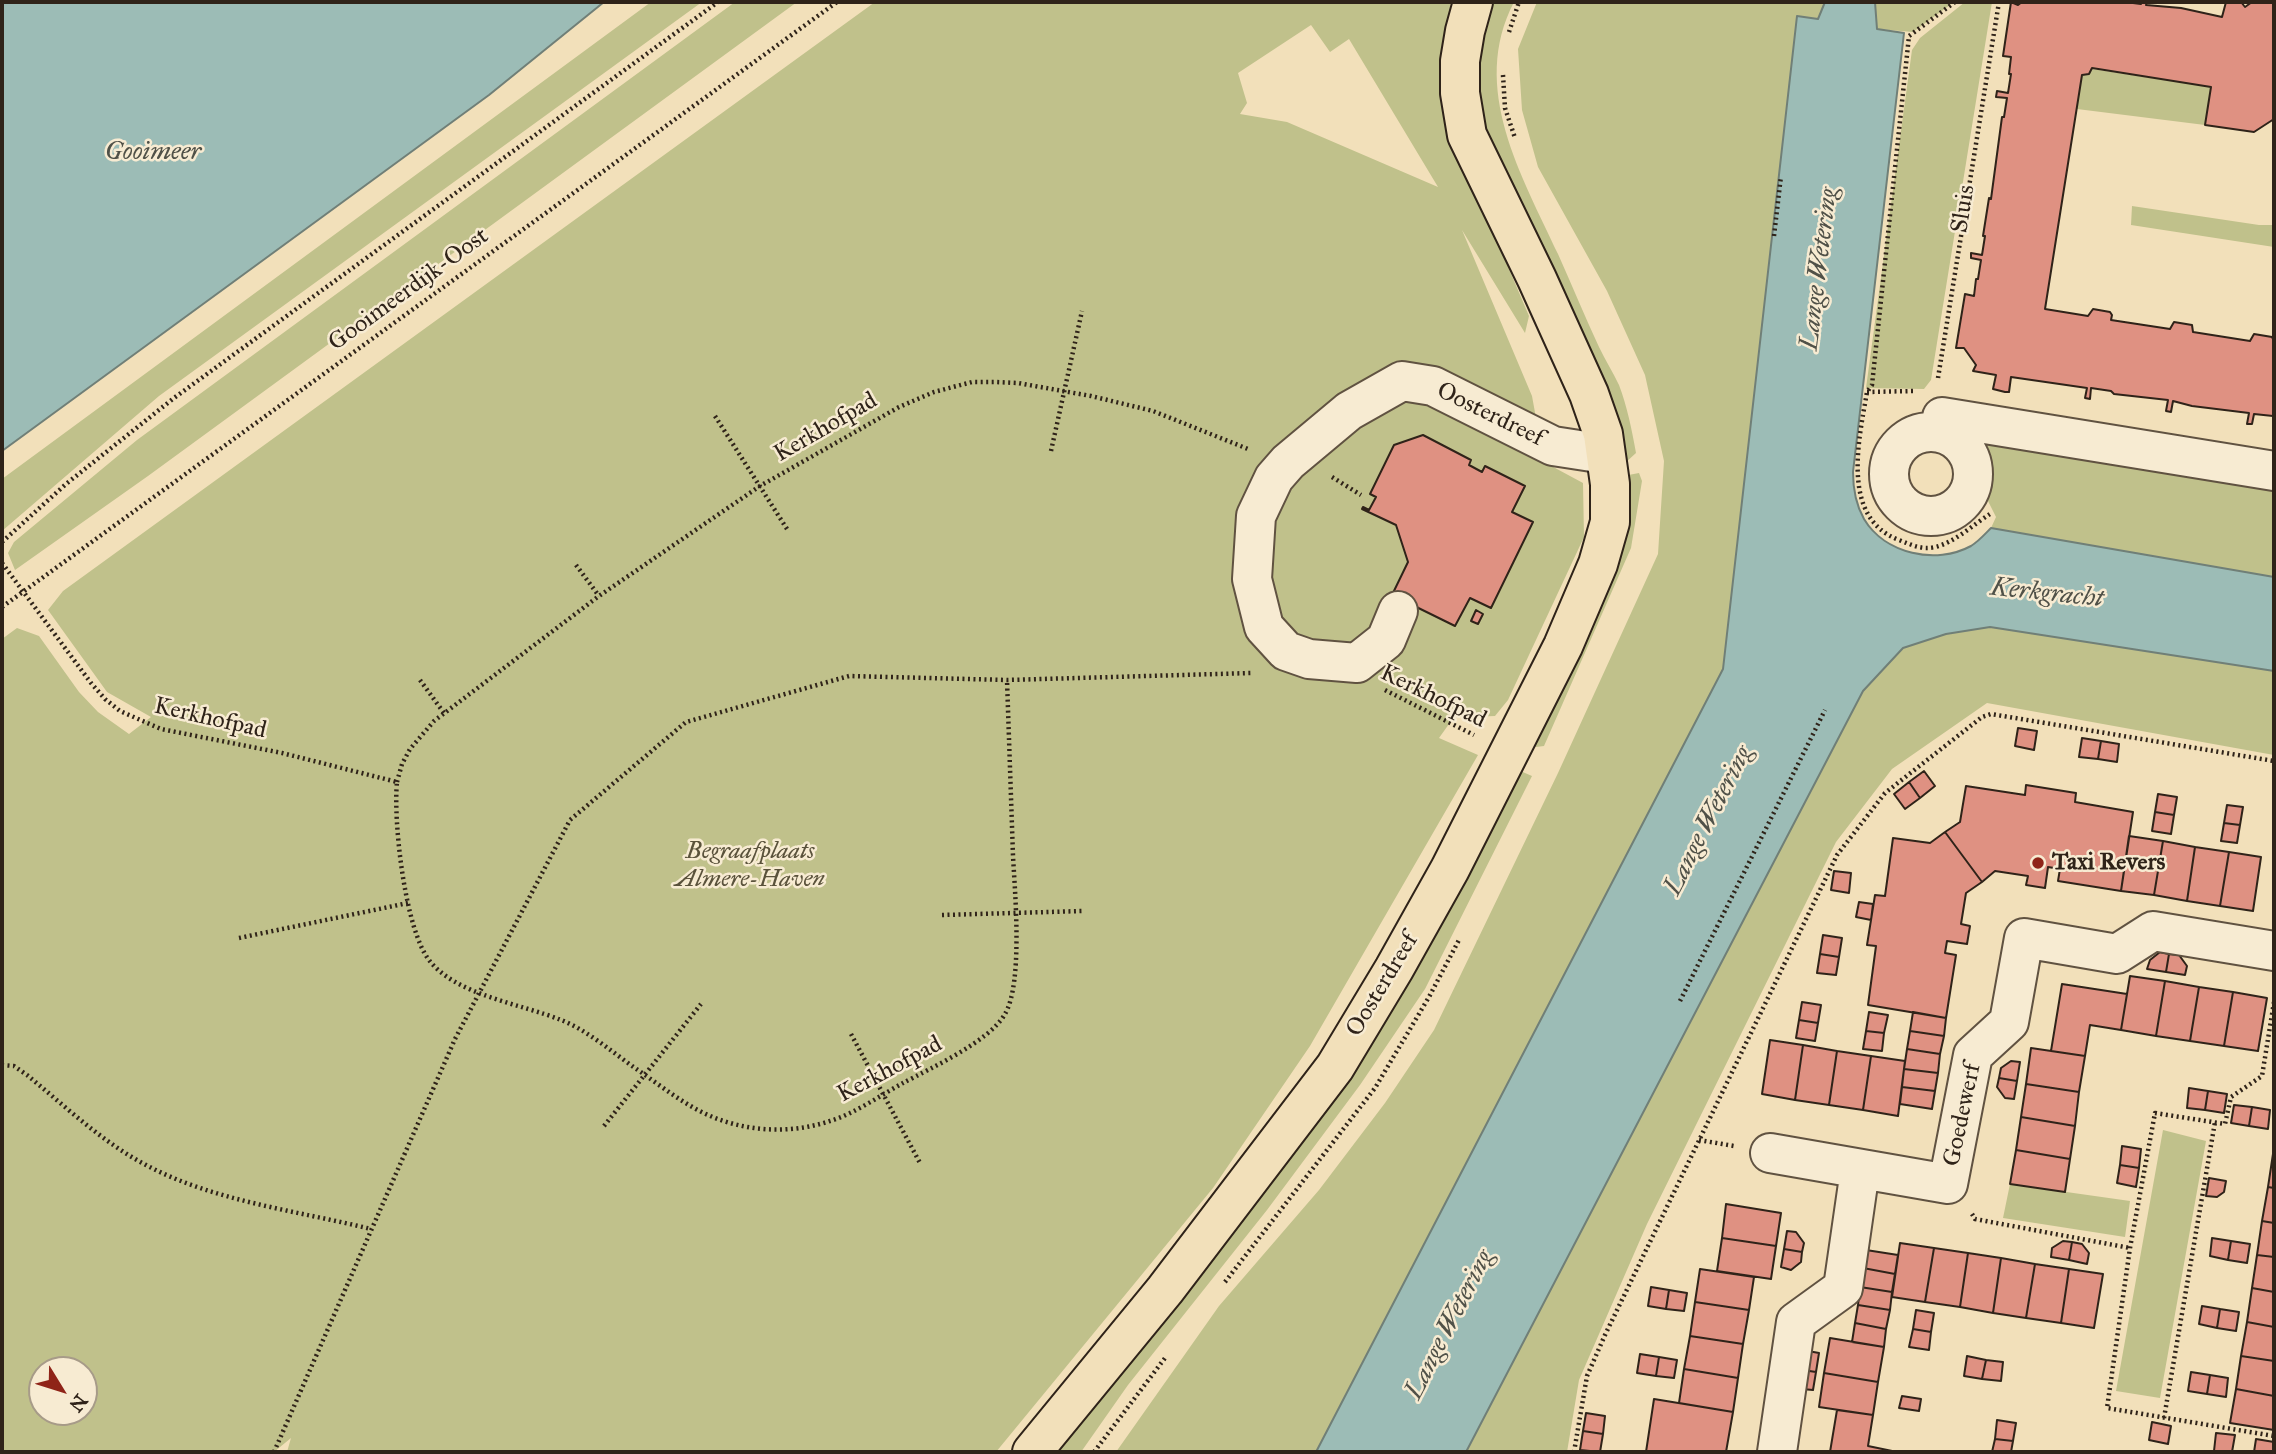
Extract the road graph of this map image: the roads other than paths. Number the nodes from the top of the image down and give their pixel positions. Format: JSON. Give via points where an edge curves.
{"nodes":[{"id":1,"x":1473,"y":2,"type":"edge"},
{"id":2,"x":1943,"y":426,"type":"road end"},
{"id":3,"x":1605,"y":454,"type":"junction"},
{"id":4,"x":2274,"y":471,"type":"edge"},
{"id":5,"x":1398,"y":611,"type":"dead end"},
{"id":6,"x":2274,"y":951,"type":"edge"},
{"id":7,"x":1770,"y":1153,"type":"dead end"},
{"id":8,"x":1860,"y":1170,"type":"junction"},
{"id":9,"x":1032,"y":1452,"type":"edge"},
{"id":10,"x":1777,"y":1452,"type":"edge"}],
"edges":[{"from":1,"to":3,"type":"main road","name":"Oosterdreef","via":[[1460,61],[1467,135],[1589,394]]},
{"from":2,"to":4,"type":"street"},
{"from":3,"to":5,"type":"street","name":"Oosterdreef","via":[[1553,446],[1433,386],[1402,381],[1349,411],[1274,478],[1256,516],[1252,579],[1264,627],[1286,651],[1309,659],[1357,663],[1386,640]]},
{"from":3,"to":9,"type":"main road","name":"Oosterdreef","via":[[1610,522],[1598,564],[1563,646],[1407,947],[1335,1067],[1165,1290]]},
{"from":6,"to":8,"type":"street","name":"Goedewerf","via":[[2153,931],[2117,954],[2025,938],[2009,1022],[1973,1055],[1948,1184]]},
{"from":7,"to":8,"type":"street","name":"Goedewerf"},
{"from":8,"to":10,"type":"street","via":[[1843,1288],[1796,1322]]}]}
